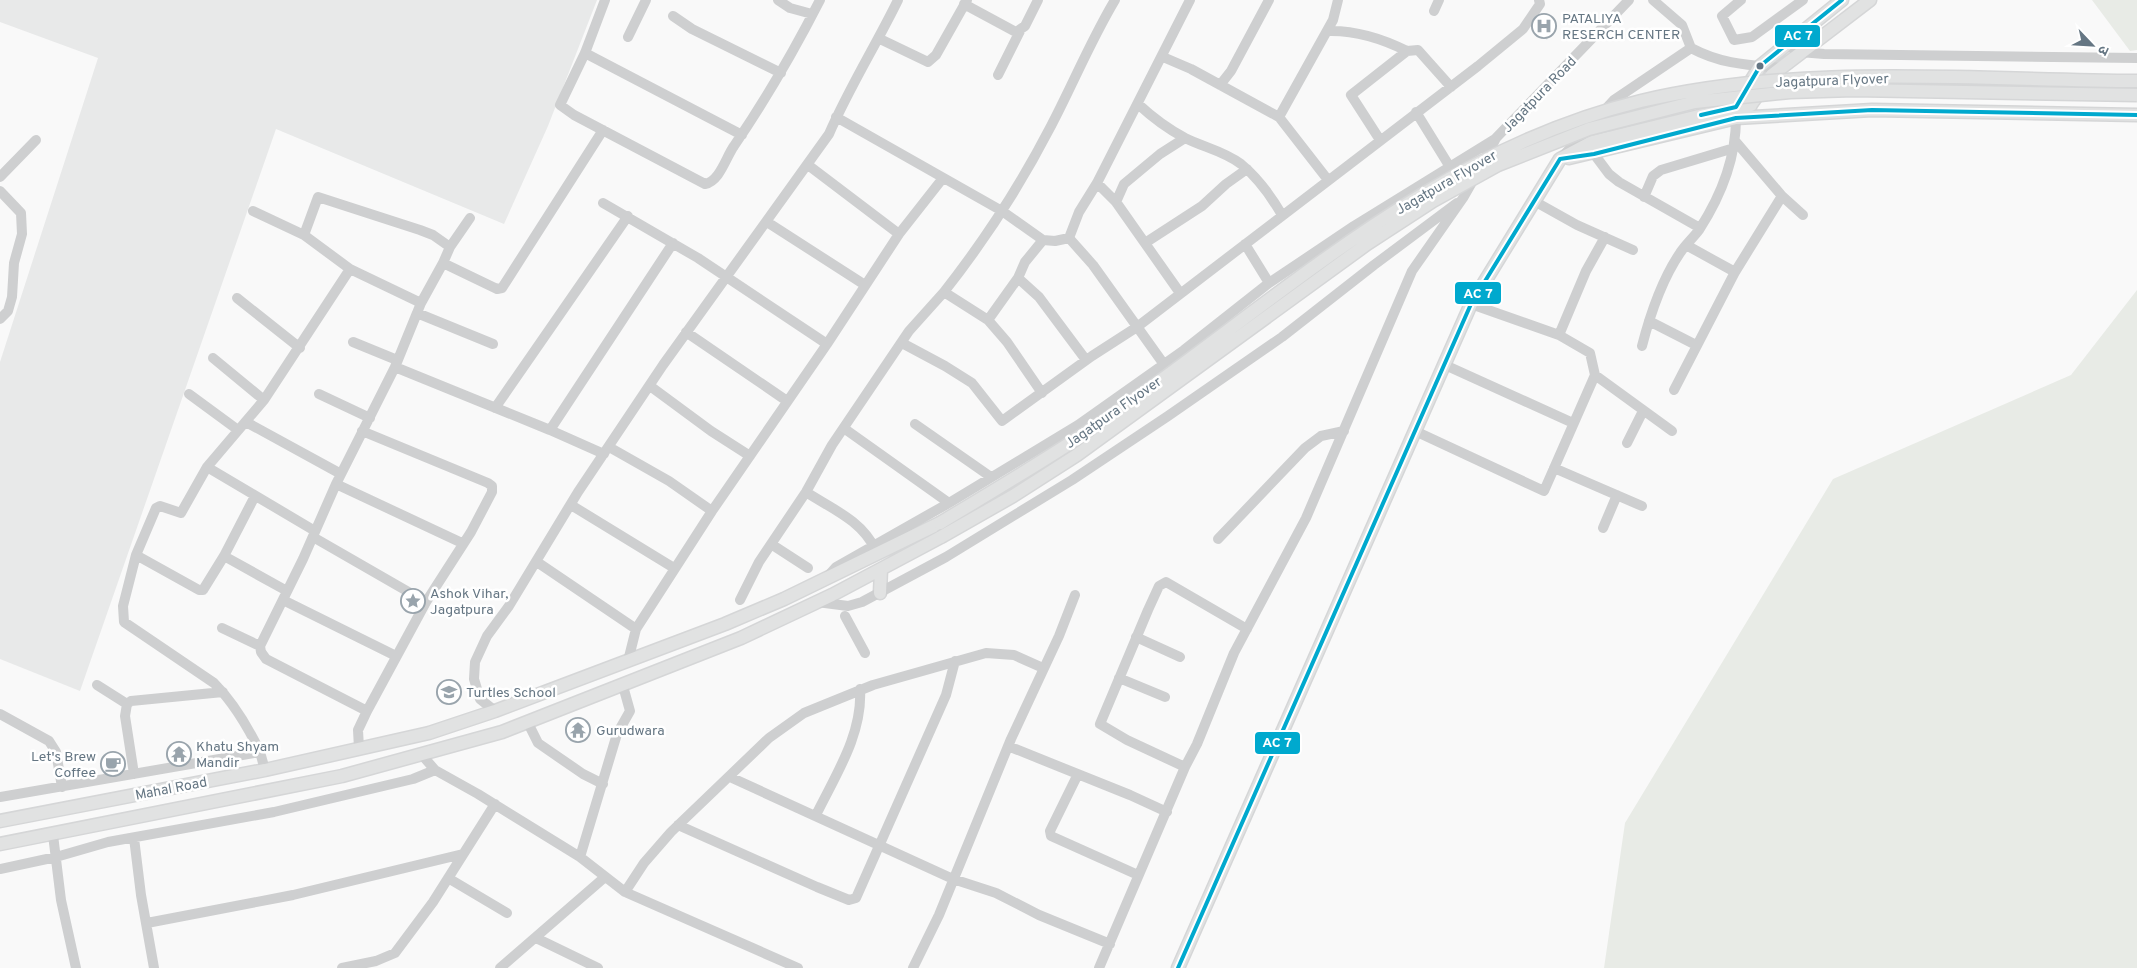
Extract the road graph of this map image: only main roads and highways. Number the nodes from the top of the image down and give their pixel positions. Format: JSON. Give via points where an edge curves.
{"nodes":[{"id":1,"x":1842,"y":0,"type":"edge"},
{"id":2,"x":1870,"y":0,"type":"edge"},
{"id":3,"x":2137,"y":81,"type":"edge"},
{"id":4,"x":2137,"y":95,"type":"edge"},
{"id":5,"x":1742,"y":112,"type":"junction"},
{"id":6,"x":2137,"y":115,"type":"edge"},
{"id":7,"x":1560,"y":159,"type":"junction"},
{"id":8,"x":881,"y":568,"type":"junction"},
{"id":9,"x":880,"y":593,"type":"road end"},
{"id":10,"x":628,"y":661,"type":"joint"},
{"id":11,"x":623,"y":686,"type":"joint"},
{"id":12,"x":0,"y":821,"type":"edge"},
{"id":13,"x":0,"y":844,"type":"edge"},
{"id":14,"x":1178,"y":968,"type":"edge"}],
"edges":[{"from":1,"to":5,"type":"main road","via":[[1760,66]]},
{"from":2,"to":5,"type":"main road","via":[[1772,75]]},
{"from":3,"to":10,"type":"main road","name":"Jagatpura Flyover","bridge":true,"via":[[1937,77],[1790,79],[1641,102],[1546,133],[1482,159],[1427,190],[1277,293],[1114,414],[940,523],[876,549],[826,579],[725,624]]},
{"from":4,"to":8,"type":"main road","name":"Jagatpura Flyover","bridge":true,"via":[[1854,90],[1790,92],[1695,102],[1589,129],[1498,164],[1433,201],[1367,244],[1077,455],[1013,496]]},
{"from":5,"to":6,"type":"main road","via":[[1872,110]]},
{"from":5,"to":7,"type":"main road","via":[[1594,154]]},
{"from":5,"to":7,"type":"main road","via":[[1592,142]]},
{"from":7,"to":14,"type":"main road","via":[[1471,304]]},
{"from":8,"to":9,"type":"main road"},
{"from":8,"to":11,"type":"main road","name":"Jagatpura Flyover","via":[[741,638]]},
{"from":10,"to":12,"type":"main road","name":"Mahal Road","via":[[429,733],[265,770]]},
{"from":11,"to":13,"type":"main road","name":"Mahal Road","via":[[528,723],[342,776]]}]}
